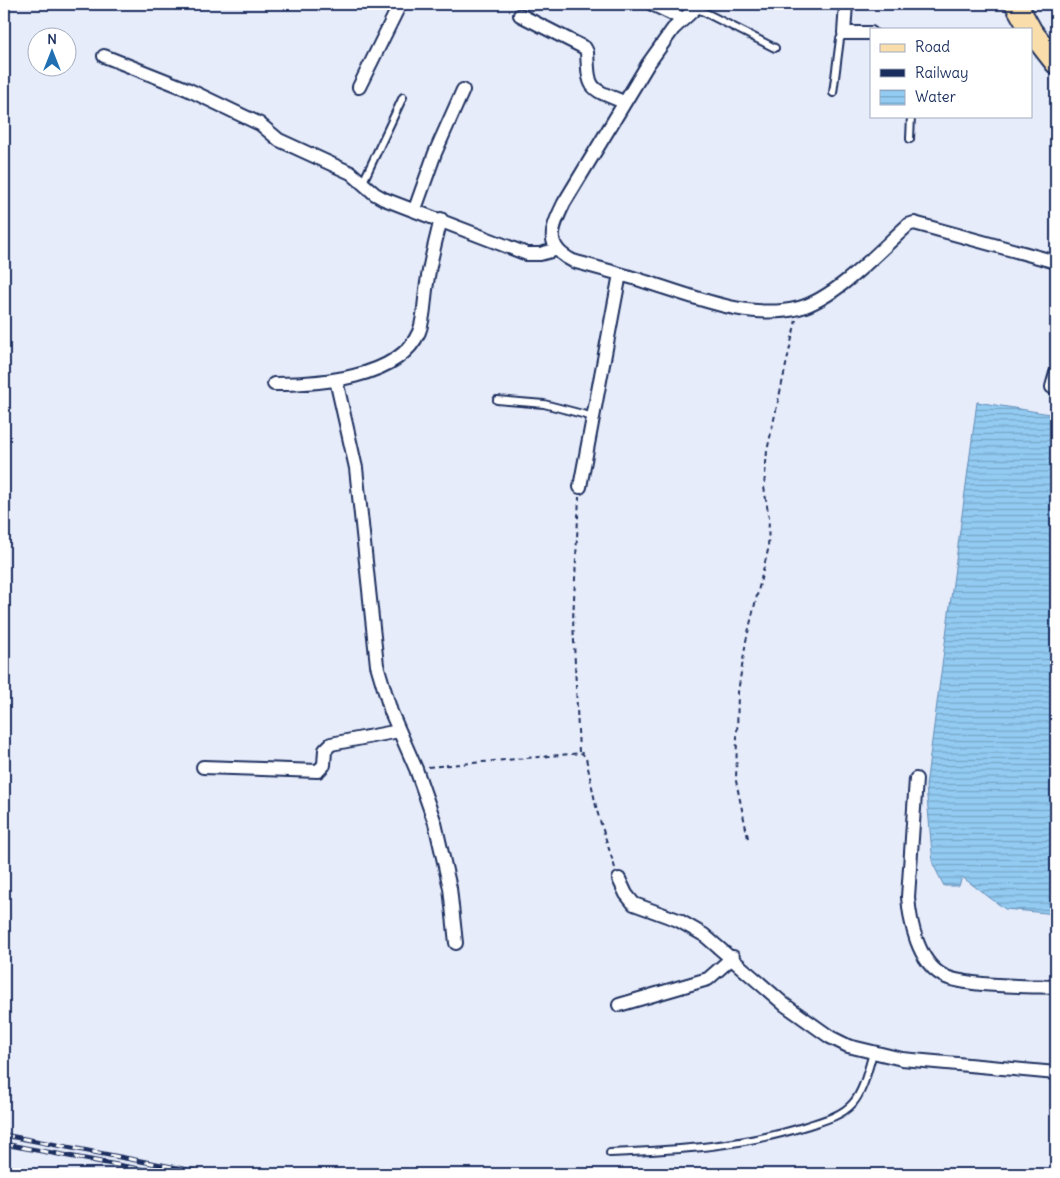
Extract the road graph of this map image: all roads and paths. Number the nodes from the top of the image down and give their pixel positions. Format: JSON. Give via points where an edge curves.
{"nodes":[{"id":1,"x":400,"y":4,"type":"edge"},
{"id":2,"x":652,"y":4,"type":"edge"},
{"id":3,"x":846,"y":4,"type":"edge"},
{"id":4,"x":1016,"y":4,"type":"edge"},
{"id":5,"x":698,"y":6,"type":"edge"},
{"id":6,"x":520,"y":15,"type":"dead end"},
{"id":7,"x":684,"y":19,"type":"junction"},
{"id":8,"x":1027,"y":28,"type":"edge"},
{"id":9,"x":844,"y":33,"type":"junction"},
{"id":10,"x":870,"y":33,"type":"edge"},
{"id":11,"x":1032,"y":35,"type":"edge"},
{"id":12,"x":775,"y":48,"type":"dead end"},
{"id":13,"x":104,"y":56,"type":"dead end"},
{"id":14,"x":1056,"y":63,"type":"edge"},
{"id":15,"x":358,"y":86,"type":"dead end"},
{"id":16,"x":463,"y":90,"type":"dead end"},
{"id":17,"x":833,"y":93,"type":"dead end"},
{"id":18,"x":403,"y":97,"type":"dead end"},
{"id":19,"x":624,"y":102,"type":"junction"},
{"id":20,"x":911,"y":118,"type":"edge"},
{"id":21,"x":910,"y":138,"type":"dead end"},
{"id":22,"x":363,"y":182,"type":"junction"},
{"id":23,"x":414,"y":209,"type":"junction"},
{"id":24,"x":441,"y":219,"type":"junction"},
{"id":25,"x":556,"y":250,"type":"junction"},
{"id":26,"x":1056,"y":262,"type":"edge"},
{"id":27,"x":620,"y":274,"type":"junction"},
{"id":28,"x":799,"y":308,"type":"junction"},
{"id":29,"x":1056,"y":373,"type":"edge"},
{"id":30,"x":336,"y":380,"type":"junction"},
{"id":31,"x":274,"y":384,"type":"dead end"},
{"id":32,"x":1052,"y":387,"type":"dead end"},
{"id":33,"x":497,"y":400,"type":"dead end"},
{"id":34,"x":594,"y":417,"type":"junction"},
{"id":35,"x":580,"y":487,"type":"joint"},
{"id":36,"x":399,"y":731,"type":"junction"},
{"id":37,"x":579,"y":752,"type":"junction"},
{"id":38,"x":203,"y":767,"type":"dead end"},
{"id":39,"x":416,"y":769,"type":"junction"},
{"id":40,"x":916,"y":778,"type":"dead end"},
{"id":41,"x":748,"y":838,"type":"dead end"},
{"id":42,"x":620,"y":879,"type":"joint"},
{"id":43,"x":456,"y":943,"type":"dead end"},
{"id":44,"x":733,"y":958,"type":"junction"},
{"id":45,"x":1056,"y":987,"type":"edge"},
{"id":46,"x":619,"y":1006,"type":"dead end"},
{"id":47,"x":873,"y":1053,"type":"junction"},
{"id":48,"x":1056,"y":1073,"type":"edge"},
{"id":49,"x":610,"y":1153,"type":"dead end"}],
"edges":[{"from":1,"to":15,"type":"street"},
{"from":2,"to":7,"type":"street"},
{"from":3,"to":9,"type":"street"},
{"from":4,"to":8,"type":"main road"},
{"from":5,"to":7,"type":"street"},
{"from":5,"to":12,"type":"lane"},
{"from":6,"to":19,"type":"street","via":[[585,48],[588,52],[589,82],[593,88]]},
{"from":7,"to":19,"type":"street","via":[[662,44]]},
{"from":9,"to":10,"type":"street"},
{"from":9,"to":17,"type":"lane","via":[[840,39]]},
{"from":11,"to":14,"type":"main road"},
{"from":13,"to":22,"type":"street","via":[[187,89],[260,124],[279,140],[351,173]]},
{"from":16,"to":23,"type":"street"},
{"from":18,"to":22,"type":"lane"},
{"from":19,"to":25,"type":"street","via":[[558,216],[553,241]]},
{"from":20,"to":21,"type":"lane"},
{"from":22,"to":23,"type":"street","via":[[384,199]]},
{"from":23,"to":24,"type":"street"},
{"from":24,"to":25,"type":"street","via":[[526,254]]},
{"from":24,"to":30,"type":"street","via":[[423,317],[413,342],[379,368]]},
{"from":25,"to":27,"type":"street","via":[[573,261]]},
{"from":26,"to":28,"type":"street","via":[[914,223],[844,281]]},
{"from":27,"to":28,"type":"street","via":[[721,306],[750,310]]},
{"from":27,"to":34,"type":"street"},
{"from":28,"to":41,"type":"path","via":[[767,451],[764,487],[769,518],[768,550],[746,641],[738,692],[736,781]]},
{"from":29,"to":32,"type":"street"},
{"from":30,"to":31,"type":"street"},
{"from":30,"to":36,"type":"street","via":[[356,468],[377,665]]},
{"from":33,"to":34,"type":"lane","via":[[544,404]]},
{"from":34,"to":35,"type":"street"},
{"from":35,"to":37,"type":"path","via":[[573,620]]},
{"from":36,"to":38,"type":"street","via":[[331,744],[325,750],[324,765],[318,771]]},
{"from":36,"to":39,"type":"street"},
{"from":37,"to":39,"type":"path"},
{"from":37,"to":42,"type":"path","via":[[586,758],[597,811]]},
{"from":39,"to":43,"type":"street","via":[[444,859]]},
{"from":40,"to":45,"type":"street","via":[[908,897],[910,916],[934,970],[944,976],[997,985]]},
{"from":42,"to":44,"type":"street","via":[[634,904],[692,926]]},
{"from":44,"to":46,"type":"street","via":[[708,979]]},
{"from":44,"to":47,"type":"street","via":[[785,1005],[830,1037]]},
{"from":47,"to":48,"type":"street","via":[[902,1059]]},
{"from":47,"to":49,"type":"lane","via":[[861,1090],[853,1103],[825,1120],[769,1137],[713,1147]]}]}
